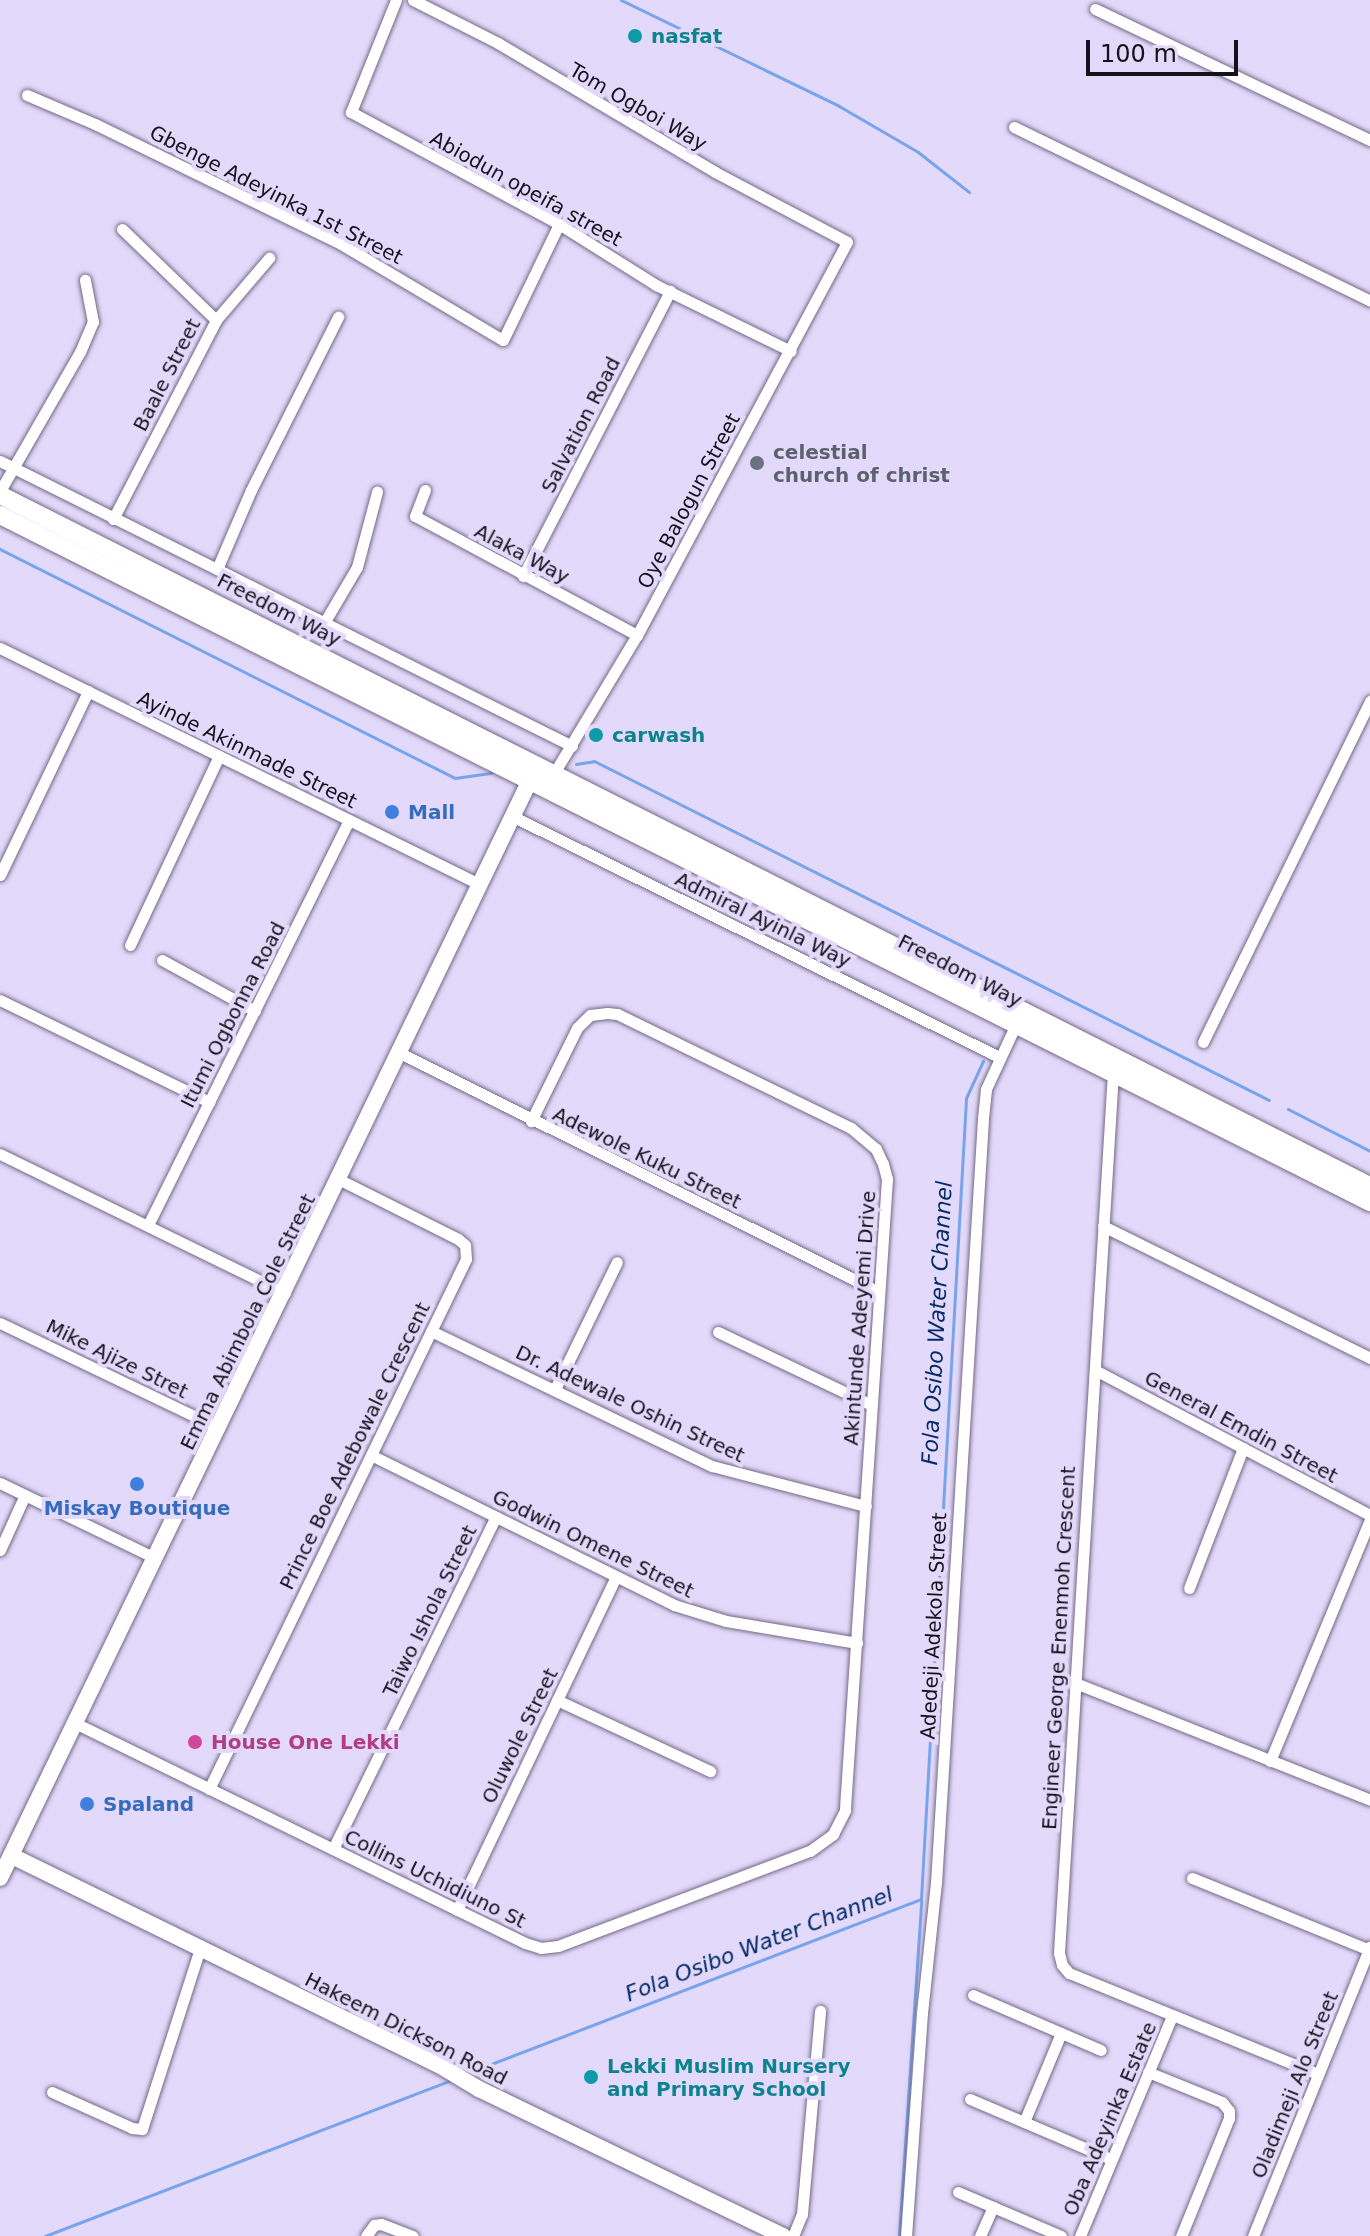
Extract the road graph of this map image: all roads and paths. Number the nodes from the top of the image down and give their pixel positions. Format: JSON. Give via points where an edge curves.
{"nodes":[{"id":1,"x":396,"y":0,"type":"edge"},
{"id":2,"x":413,"y":0,"type":"edge"},
{"id":3,"x":1095,"y":9,"type":"dead end"},
{"id":4,"x":27,"y":95,"type":"dead end"},
{"id":5,"x":1014,"y":127,"type":"dead end"},
{"id":6,"x":1370,"y":140,"type":"edge"},
{"id":7,"x":559,"y":224,"type":"junction"},
{"id":8,"x":122,"y":229,"type":"dead end"},
{"id":9,"x":847,"y":242,"type":"joint"},
{"id":10,"x":269,"y":258,"type":"dead end"},
{"id":11,"x":85,"y":280,"type":"dead end"},
{"id":12,"x":670,"y":291,"type":"junction"},
{"id":13,"x":1370,"y":301,"type":"edge"},
{"id":14,"x":338,"y":317,"type":"dead end"},
{"id":15,"x":216,"y":320,"type":"junction"},
{"id":16,"x":791,"y":351,"type":"junction"},
{"id":17,"x":0,"y":461,"type":"edge"},
{"id":18,"x":12,"y":466,"type":"junction"},
{"id":19,"x":425,"y":490,"type":"dead end"},
{"id":20,"x":377,"y":492,"type":"dead end"},
{"id":21,"x":0,"y":493,"type":"edge"},
{"id":22,"x":0,"y":515,"type":"edge"},
{"id":23,"x":113,"y":519,"type":"junction"},
{"id":24,"x":217,"y":569,"type":"junction"},
{"id":25,"x":523,"y":576,"type":"junction"},
{"id":26,"x":324,"y":623,"type":"junction"},
{"id":27,"x":637,"y":635,"type":"junction"},
{"id":28,"x":0,"y":648,"type":"edge"},
{"id":29,"x":88,"y":691,"type":"junction"},
{"id":30,"x":1370,"y":701,"type":"edge"},
{"id":31,"x":572,"y":746,"type":"junction"},
{"id":32,"x":219,"y":756,"type":"junction"},
{"id":33,"x":540,"y":773,"type":"junction"},
{"id":34,"x":512,"y":816,"type":"junction"},
{"id":35,"x":349,"y":820,"type":"junction"},
{"id":36,"x":0,"y":875,"type":"edge"},
{"id":37,"x":479,"y":884,"type":"junction"},
{"id":38,"x":130,"y":945,"type":"dead end"},
{"id":39,"x":162,"y":960,"type":"dead end"},
{"id":40,"x":0,"y":1000,"type":"edge"},
{"id":41,"x":255,"y":1011,"type":"junction"},
{"id":42,"x":1016,"y":1024,"type":"junction"},
{"id":43,"x":1203,"y":1042,"type":"dead end"},
{"id":44,"x":400,"y":1053,"type":"junction"},
{"id":45,"x":1112,"y":1055,"type":"junction"},
{"id":46,"x":999,"y":1057,"type":"junction"},
{"id":47,"x":1113,"y":1075,"type":"junction"},
{"id":48,"x":209,"y":1102,"type":"junction"},
{"id":49,"x":531,"y":1121,"type":"junction"},
{"id":50,"x":0,"y":1154,"type":"edge"},
{"id":51,"x":340,"y":1180,"type":"junction"},
{"id":52,"x":1370,"y":1186,"type":"edge"},
{"id":53,"x":1370,"y":1202,"type":"edge"},
{"id":54,"x":148,"y":1225,"type":"junction"},
{"id":55,"x":1103,"y":1226,"type":"junction"},
{"id":56,"x":617,"y":1262,"type":"dead end"},
{"id":57,"x":879,"y":1292,"type":"junction"},
{"id":58,"x":285,"y":1293,"type":"junction"},
{"id":59,"x":0,"y":1323,"type":"edge"},
{"id":60,"x":431,"y":1331,"type":"junction"},
{"id":61,"x":718,"y":1332,"type":"dead end"},
{"id":62,"x":1370,"y":1358,"type":"edge"},
{"id":63,"x":1095,"y":1370,"type":"junction"},
{"id":64,"x":555,"y":1389,"type":"junction"},
{"id":65,"x":872,"y":1405,"type":"junction"},
{"id":66,"x":219,"y":1428,"type":"junction"},
{"id":67,"x":1243,"y":1448,"type":"junction"},
{"id":68,"x":371,"y":1455,"type":"junction"},
{"id":69,"x":0,"y":1483,"type":"edge"},
{"id":70,"x":25,"y":1495,"type":"junction"},
{"id":71,"x":866,"y":1506,"type":"junction"},
{"id":72,"x":496,"y":1517,"type":"junction"},
{"id":73,"x":1370,"y":1518,"type":"edge"},
{"id":74,"x":0,"y":1550,"type":"edge"},
{"id":75,"x":155,"y":1558,"type":"junction"},
{"id":76,"x":616,"y":1577,"type":"junction"},
{"id":77,"x":1189,"y":1588,"type":"dead end"},
{"id":78,"x":857,"y":1643,"type":"junction"},
{"id":79,"x":1075,"y":1683,"type":"junction"},
{"id":80,"x":557,"y":1700,"type":"junction"},
{"id":81,"x":75,"y":1723,"type":"junction"},
{"id":82,"x":1270,"y":1761,"type":"junction"},
{"id":83,"x":710,"y":1771,"type":"dead end"},
{"id":84,"x":209,"y":1789,"type":"junction"},
{"id":85,"x":1370,"y":1800,"type":"edge"},
{"id":86,"x":833,"y":1834,"type":"joint"},
{"id":87,"x":333,"y":1849,"type":"junction"},
{"id":88,"x":12,"y":1856,"type":"junction"},
{"id":89,"x":0,"y":1878,"type":"edge"},
{"id":90,"x":1192,"y":1878,"type":"dead end"},
{"id":91,"x":457,"y":1910,"type":"junction"},
{"id":92,"x":200,"y":1948,"type":"junction"},
{"id":93,"x":1369,"y":1949,"type":"edge"},
{"id":94,"x":973,"y":1995,"type":"dead end"},
{"id":95,"x":820,"y":2011,"type":"dead end"},
{"id":96,"x":1172,"y":2016,"type":"junction"},
{"id":97,"x":1061,"y":2033,"type":"junction"},
{"id":98,"x":1101,"y":2050,"type":"dead end"},
{"id":99,"x":1148,"y":2072,"type":"junction"},
{"id":100,"x":1318,"y":2074,"type":"junction"},
{"id":101,"x":52,"y":2092,"type":"dead end"},
{"id":102,"x":970,"y":2099,"type":"dead end"},
{"id":103,"x":1024,"y":2122,"type":"junction"},
{"id":104,"x":1111,"y":2159,"type":"junction"},
{"id":105,"x":958,"y":2192,"type":"dead end"},
{"id":106,"x":993,"y":2207,"type":"junction"},
{"id":107,"x":366,"y":2236,"type":"edge"},
{"id":108,"x":413,"y":2236,"type":"edge"},
{"id":109,"x":783,"y":2236,"type":"edge"},
{"id":110,"x":793,"y":2236,"type":"edge"},
{"id":111,"x":906,"y":2236,"type":"edge"},
{"id":112,"x":980,"y":2236,"type":"edge"},
{"id":113,"x":1061,"y":2236,"type":"edge"},
{"id":114,"x":1080,"y":2236,"type":"edge"},
{"id":115,"x":1181,"y":2236,"type":"edge"},
{"id":116,"x":1253,"y":2236,"type":"edge"}],
"edges":[{"from":1,"to":7,"type":"street","name":"Abiodun opeifa street","via":[[351,112]]},
{"from":2,"to":9,"type":"street","name":"Tom Ogboi Way"},
{"from":3,"to":6,"type":"street"},
{"from":4,"to":7,"type":"street","name":"Gbenge Adeyinka 1st Street","via":[[341,244],[503,340]]},
{"from":5,"to":13,"type":"street"},
{"from":7,"to":12,"type":"street","name":"Abiodun opeifa street"},
{"from":8,"to":15,"type":"street"},
{"from":9,"to":16,"type":"street","name":"Oye Balogun Street"},
{"from":10,"to":15,"type":"street","name":"Baale Street"},
{"from":11,"to":18,"type":"street","via":[[93,322]]},
{"from":12,"to":16,"type":"street","name":"Abiodun opeifa street"},
{"from":12,"to":25,"type":"street","name":"Salvation Road"},
{"from":14,"to":24,"type":"street"},
{"from":15,"to":23,"type":"street","name":"Baale Street"},
{"from":16,"to":27,"type":"street","name":"Oye Balogun Street"},
{"from":17,"to":18,"type":"street"},
{"from":18,"to":21,"type":"street"},
{"from":18,"to":23,"type":"street"},
{"from":19,"to":25,"type":"street","name":"Alaka Way","via":[[415,516]]},
{"from":20,"to":26,"type":"street","via":[[357,567]]},
{"from":21,"to":33,"type":"main road","name":"Freedom Way"},
{"from":22,"to":33,"type":"main road","name":"Freedom Way"},
{"from":23,"to":24,"type":"street"},
{"from":24,"to":26,"type":"street"},
{"from":25,"to":27,"type":"street","name":"Alaka Way"},
{"from":26,"to":31,"type":"street"},
{"from":27,"to":31,"type":"street","name":"Oye Balogun Street"},
{"from":28,"to":29,"type":"street","name":"Ayinde Akinmade Street"},
{"from":29,"to":32,"type":"street","name":"Ayinde Akinmade Street"},
{"from":29,"to":36,"type":"street"},
{"from":30,"to":43,"type":"street"},
{"from":31,"to":33,"type":"street","name":"Oye Balogun Street"},
{"from":32,"to":35,"type":"street","name":"Ayinde Akinmade Street"},
{"from":32,"to":38,"type":"street"},
{"from":33,"to":34,"type":"street","name":"Emma Abimbola Cole Street"},
{"from":33,"to":42,"type":"main road","name":"Freedom Way"},
{"from":33,"to":45,"type":"main road","name":"Freedom Way"},
{"from":34,"to":37,"type":"street","name":"Emma Abimbola Cole Street"},
{"from":34,"to":46,"type":"street","name":"Admiral Ayinla Way"},
{"from":35,"to":37,"type":"street","name":"Ayinde Akinmade Street"},
{"from":35,"to":41,"type":"street","name":"Itumi Ogbonna Road"},
{"from":37,"to":44,"type":"street","name":"Emma Abimbola Cole Street"},
{"from":39,"to":41,"type":"street"},
{"from":40,"to":48,"type":"street"},
{"from":41,"to":48,"type":"street","name":"Itumi Ogbonna Road"},
{"from":42,"to":46,"type":"street","name":"Adedeji Adekola Street"},
{"from":42,"to":47,"type":"main road","name":"Freedom Way"},
{"from":44,"to":49,"type":"street","name":"Adewole Kuku Street"},
{"from":44,"to":51,"type":"street","name":"Emma Abimbola Cole Street"},
{"from":45,"to":47,"type":"street","name":"Engineer George Enenmoh Crescent"},
{"from":45,"to":52,"type":"main road","name":"Freedom Way"},
{"from":46,"to":111,"type":"street","name":"Adedeji Adekola Street","via":[[986,1089],[983,1118],[936,1883]]},
{"from":47,"to":53,"type":"main road","name":"Freedom Way"},
{"from":47,"to":55,"type":"street","name":"Engineer George Enenmoh Crescent"},
{"from":48,"to":54,"type":"street","name":"Itumi Ogbonna Road"},
{"from":49,"to":57,"type":"street","name":"Adewole Kuku Street"},
{"from":49,"to":57,"type":"street","name":"Akintunde Adeyemi Drive","via":[[577,1028],[590,1015],[607,1013],[824,1115],[865,1137],[883,1164],[887,1179]]},
{"from":50,"to":54,"type":"street"},
{"from":51,"to":58,"type":"street","name":"Emma Abimbola Cole Street"},
{"from":51,"to":60,"type":"street","name":"Prince Boe Adebowale Crescent","via":[[465,1245],[466,1259]]},
{"from":54,"to":58,"type":"street"},
{"from":55,"to":62,"type":"street"},
{"from":55,"to":63,"type":"street","name":"Engineer George Enenmoh Crescent"},
{"from":56,"to":64,"type":"street"},
{"from":57,"to":65,"type":"street","name":"Akintunde Adeyemi Drive"},
{"from":58,"to":66,"type":"street","name":"Emma Abimbola Cole Street"},
{"from":59,"to":66,"type":"street","name":"Mike Ajize Stret"},
{"from":60,"to":64,"type":"street","name":"Dr. Adewale Oshin Street"},
{"from":60,"to":68,"type":"street","name":"Prince Boe Adebowale Crescent"},
{"from":61,"to":65,"type":"street"},
{"from":63,"to":67,"type":"street","name":"General Emdin Street"},
{"from":63,"to":79,"type":"street","name":"Engineer George Enenmoh Crescent"},
{"from":64,"to":71,"type":"street","name":"Dr. Adewale Oshin Street","via":[[712,1466]]},
{"from":65,"to":71,"type":"street","name":"Akintunde Adeyemi Drive"},
{"from":66,"to":75,"type":"street","name":"Emma Abimbola Cole Street"},
{"from":67,"to":73,"type":"street","name":"General Emdin Street"},
{"from":67,"to":77,"type":"street"},
{"from":68,"to":72,"type":"street","name":"Godwin Omene Street"},
{"from":68,"to":84,"type":"street","name":"Prince Boe Adebowale Crescent"},
{"from":69,"to":70,"type":"street"},
{"from":70,"to":74,"type":"street"},
{"from":70,"to":75,"type":"street"},
{"from":71,"to":78,"type":"street","name":"Akintunde Adeyemi Drive"},
{"from":72,"to":76,"type":"street","name":"Godwin Omene Street"},
{"from":72,"to":87,"type":"street","name":"Taiwo Ishola Street"},
{"from":73,"to":82,"type":"street"},
{"from":75,"to":81,"type":"street","name":"Emma Abimbola Cole Street"},
{"from":76,"to":78,"type":"street","name":"Godwin Omene Street","via":[[701,1615]]},
{"from":76,"to":80,"type":"street","name":"Oluwole Street"},
{"from":78,"to":86,"type":"street","name":"Akintunde Adeyemi Drive","via":[[845,1810]]},
{"from":79,"to":82,"type":"street"},
{"from":79,"to":96,"type":"street","name":"Engineer George Enenmoh Crescent","via":[[1059,1938],[1062,1965],[1069,1973]]},
{"from":80,"to":83,"type":"street"},
{"from":80,"to":91,"type":"street","name":"Oluwole Street"},
{"from":81,"to":84,"type":"street","name":"Collins Uchidiuno St"},
{"from":81,"to":88,"type":"street","name":"Emma Abimbola Cole Street"},
{"from":82,"to":85,"type":"street"},
{"from":84,"to":87,"type":"street","name":"Collins Uchidiuno St"},
{"from":86,"to":91,"type":"street","name":"Collins Uchidiuno St","via":[[810,1851],[558,1946],[525,1943]]},
{"from":87,"to":91,"type":"street","name":"Collins Uchidiuno St"},
{"from":88,"to":89,"type":"street","name":"Emma Abimbola Cole Street"},
{"from":88,"to":92,"type":"street","name":"Hakeem Dickson Road"},
{"from":90,"to":93,"type":"street"},
{"from":92,"to":101,"type":"street","via":[[142,2129]]},
{"from":92,"to":109,"type":"street","name":"Hakeem Dickson Road"},
{"from":93,"to":100,"type":"street","name":"Oladimeji Alo Street"},
{"from":94,"to":97,"type":"street"},
{"from":95,"to":110,"type":"street","via":[[802,2214]]},
{"from":96,"to":99,"type":"street","name":"Oba Adeyinka Estate"},
{"from":96,"to":100,"type":"street","name":"Engineer George Enenmoh Crescent"},
{"from":97,"to":98,"type":"street"},
{"from":97,"to":103,"type":"street"},
{"from":99,"to":104,"type":"street","name":"Oba Adeyinka Estate"},
{"from":99,"to":115,"type":"street","via":[[1222,2102],[1229,2111]]},
{"from":100,"to":116,"type":"street","name":"Oladimeji Alo Street"},
{"from":102,"to":103,"type":"street"},
{"from":103,"to":104,"type":"street"},
{"from":104,"to":114,"type":"street","name":"Oba Adeyinka Estate"},
{"from":105,"to":106,"type":"street"},
{"from":106,"to":112,"type":"street"},
{"from":106,"to":113,"type":"street"},
{"from":107,"to":108,"type":"street","via":[[381,2224]]}]}
